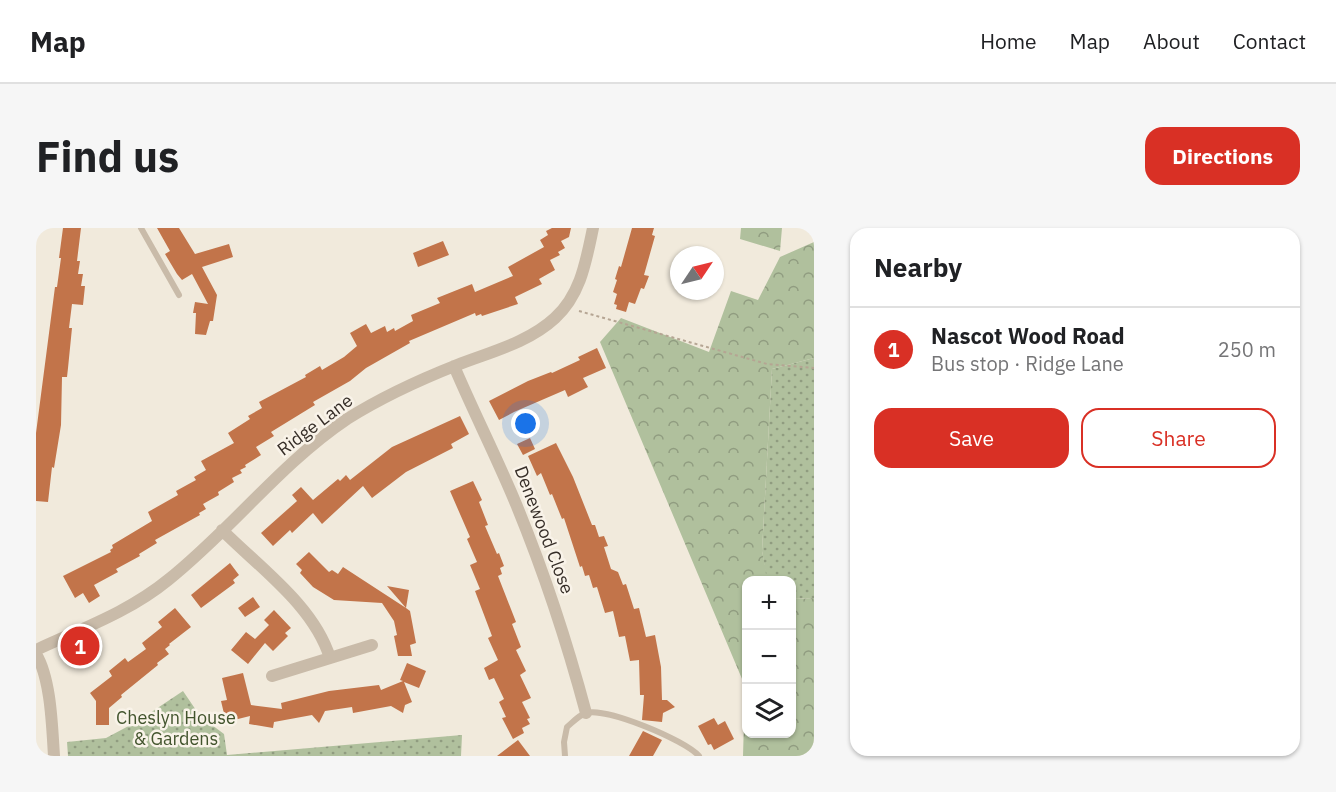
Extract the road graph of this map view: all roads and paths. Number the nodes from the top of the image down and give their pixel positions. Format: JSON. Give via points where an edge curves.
{"nodes":[{"id":1,"x":141,"y":228,"type":"edge"},
{"id":2,"x":593,"y":228,"type":"edge"},
{"id":3,"x":179,"y":295,"type":"dead end"},
{"id":4,"x":567,"y":306,"type":"junction"},
{"id":5,"x":454,"y":366,"type":"junction"},
{"id":6,"x":814,"y":368,"type":"edge"},
{"id":7,"x":222,"y":530,"type":"junction"},
{"id":8,"x":372,"y":645,"type":"dead end"},
{"id":9,"x":36,"y":652,"type":"edge"},
{"id":10,"x":330,"y":658,"type":"junction"},
{"id":11,"x":272,"y":676,"type":"dead end"},
{"id":12,"x":586,"y":713,"type":"junction"},
{"id":13,"x":54,"y":756,"type":"edge"},
{"id":14,"x":565,"y":756,"type":"edge"},
{"id":15,"x":699,"y":756,"type":"edge"}],
"edges":[{"from":1,"to":3,"type":"lane"},
{"from":2,"to":4,"type":"street","name":"Ridge Lane","via":[[579,283]]},
{"from":4,"to":5,"type":"street","name":"Ridge Lane","via":[[535,333]]},
{"from":4,"to":6,"type":"path","via":[[767,364]]},
{"from":5,"to":7,"type":"street","name":"Ridge Lane","via":[[386,396],[347,420],[304,452]]},
{"from":5,"to":12,"type":"street","name":"Denewood Close","via":[[533,548]]},
{"from":7,"to":9,"type":"street","name":"Ridge Lane","via":[[167,581],[132,605]]},
{"from":7,"to":10,"type":"street","via":[[310,617]]},
{"from":8,"to":10,"type":"street"},
{"from":9,"to":13,"type":"street","via":[[46,689]]},
{"from":10,"to":11,"type":"street"},
{"from":12,"to":14,"type":"lane","via":[[567,727]]},
{"from":12,"to":15,"type":"lane","via":[[652,728]]}]}
